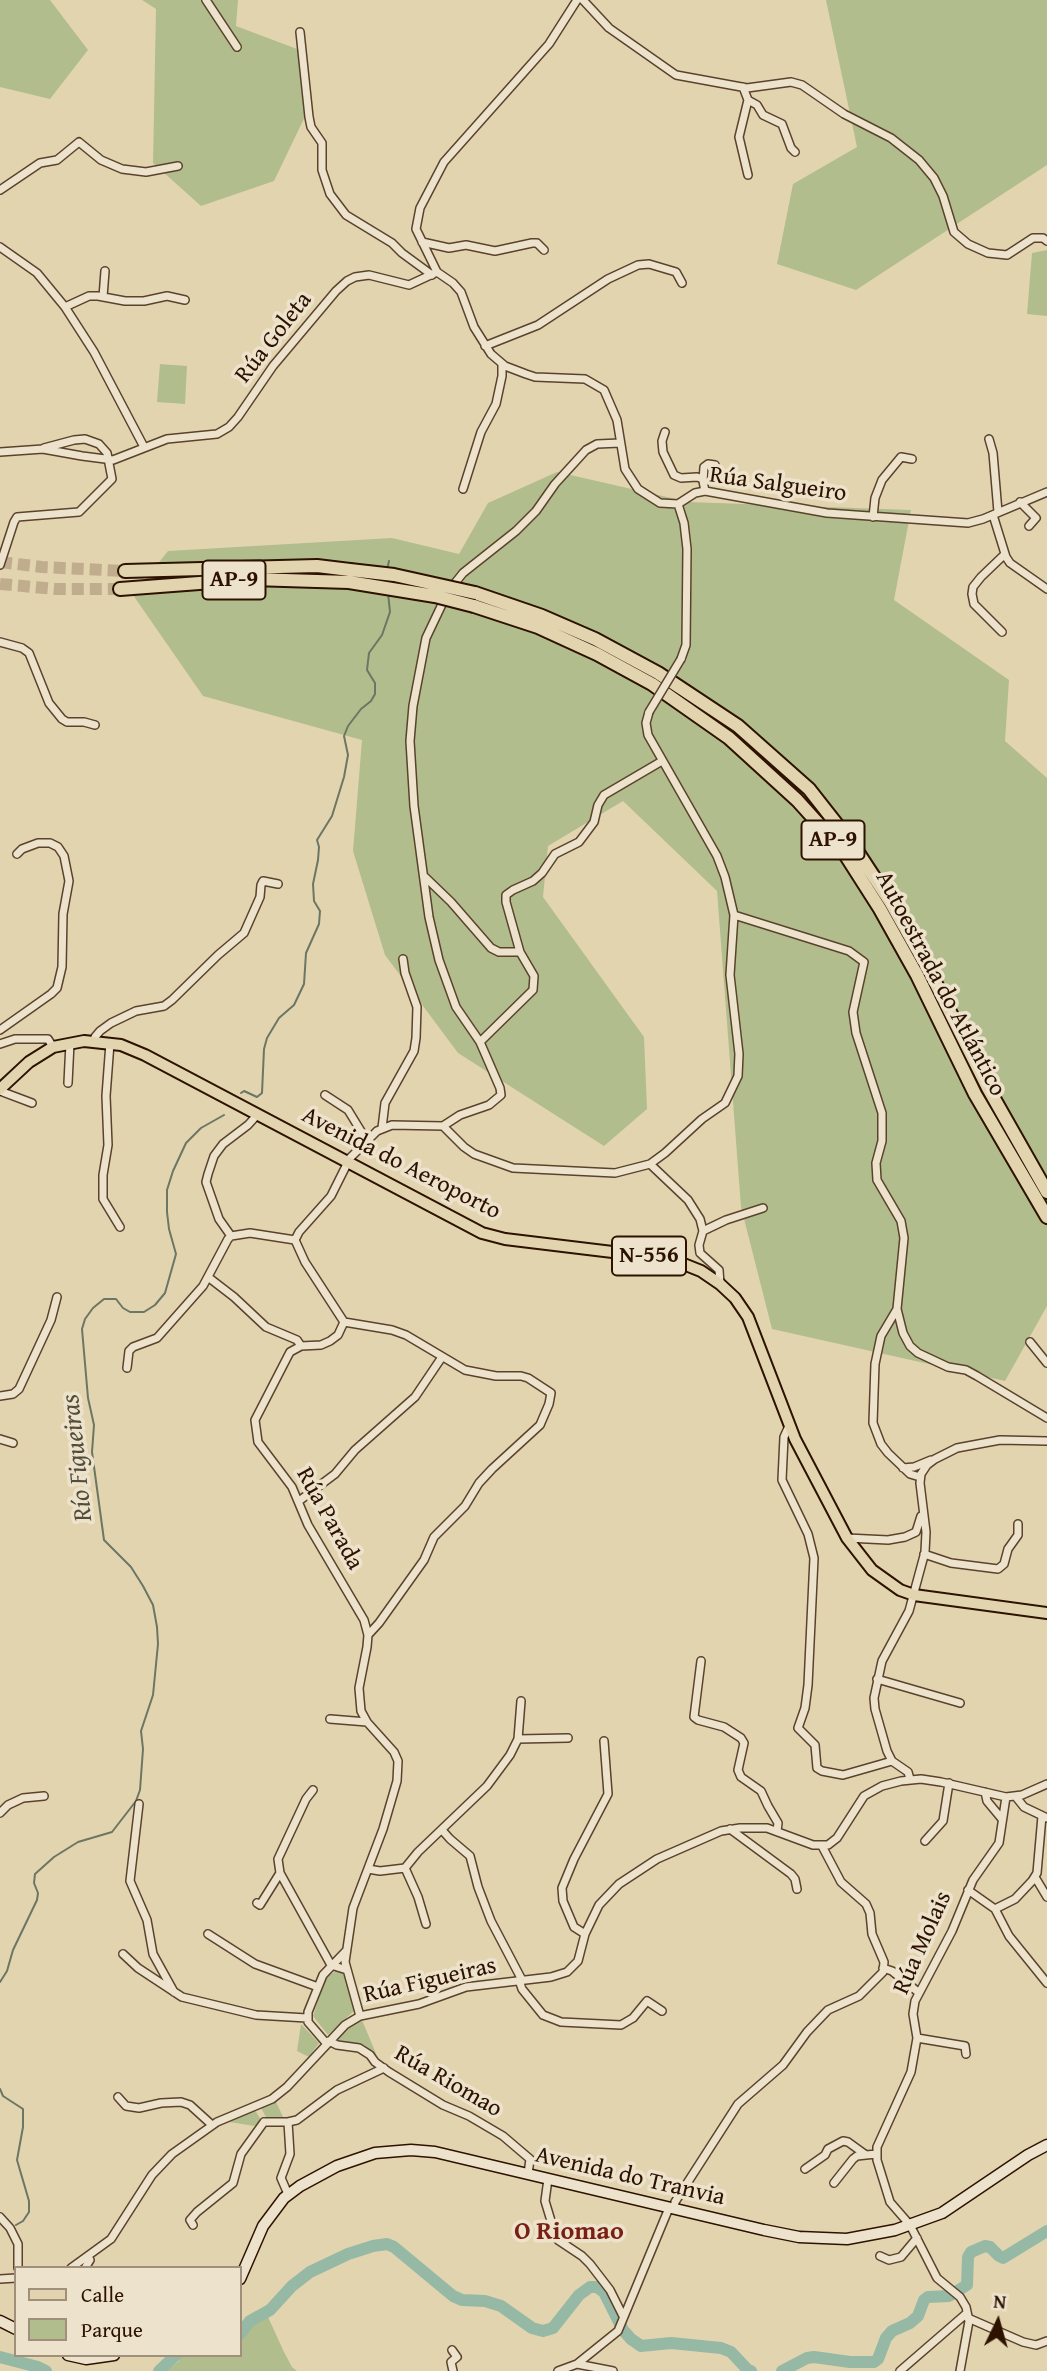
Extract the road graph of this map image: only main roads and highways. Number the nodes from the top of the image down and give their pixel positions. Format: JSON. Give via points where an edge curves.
{"nodes":[{"id":1,"x":125,"y":571,"type":"tunnel mouth"},
{"id":2,"x":350,"y":576,"type":"junction"},
{"id":3,"x":120,"y":589,"type":"tunnel mouth"},
{"id":4,"x":475,"y":599,"type":"junction"},
{"id":5,"x":0,"y":1090,"type":"edge"},
{"id":6,"x":1047,"y":1192,"type":"edge"},
{"id":7,"x":1047,"y":1217,"type":"edge"},
{"id":8,"x":1047,"y":1613,"type":"edge"},
{"id":9,"x":1047,"y":2145,"type":"edge"},
{"id":10,"x":242,"y":2275,"type":"edge"},
{"id":11,"x":77,"y":2357,"type":"edge"},
{"id":12,"x":100,"y":2357,"type":"edge"}],
"edges":[{"from":1,"to":2,"type":"highway","name":"Autoestrada do Atlántico","number":"AP-9","via":[[317,566]]},
{"from":2,"to":3,"type":"highway","name":"Autoestrada do Atlántico","number":"AP-9"},
{"from":2,"to":4,"type":"highway","name":"Autoestrada do Atlántico","number":"AP-9","bridge":true,"via":[[394,575]]},
{"from":4,"to":6,"type":"highway","name":"Autoestrada do Atlántico","number":"AP-9","via":[[542,616],[659,673],[738,726],[809,789],[891,903]]},
{"from":4,"to":7,"type":"highway","name":"Autoestrada do Atlántico","number":"AP-9","via":[[652,684],[729,738],[797,800],[843,851],[880,909],[975,1094]]},
{"from":5,"to":8,"type":"main road","name":"Avenida do Aeroporto","number":"N-556","via":[[29,1062],[53,1048],[110,1043],[145,1055],[489,1236],[672,1260],[701,1271],[735,1298],[752,1326],[789,1426],[847,1538],[872,1570],[914,1595]]},
{"from":9,"to":10,"type":"main road","name":"Avenida do Tranvia","via":[[942,2213],[847,2239],[764,2230],[435,2152],[393,2150],[337,2166],[288,2194],[269,2216]]},
{"from":11,"to":12,"type":"main road"}]}
